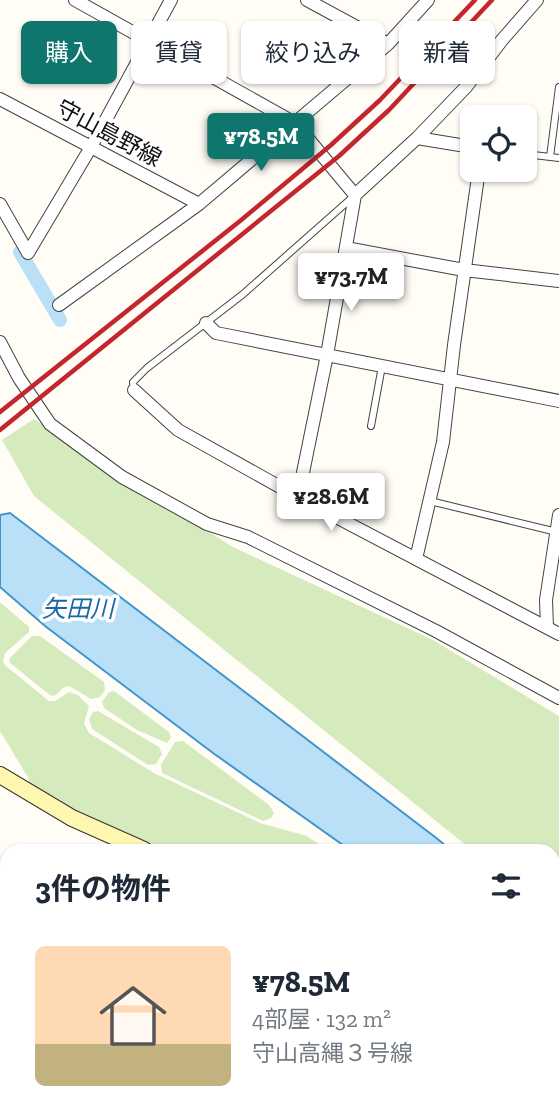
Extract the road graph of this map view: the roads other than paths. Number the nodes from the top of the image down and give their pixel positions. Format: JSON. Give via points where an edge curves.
{"nodes":[{"id":1,"x":75,"y":0,"type":"edge"},
{"id":2,"x":171,"y":0,"type":"edge"},
{"id":3,"x":307,"y":0,"type":"edge"},
{"id":4,"x":428,"y":0,"type":"edge"},
{"id":5,"x":537,"y":0,"type":"edge"},
{"id":6,"x":159,"y":21,"type":"edge"},
{"id":7,"x":131,"y":30,"type":"edge"},
{"id":8,"x":388,"y":44,"type":"junction"},
{"id":9,"x":131,"y":73,"type":"edge"},
{"id":10,"x":226,"y":84,"type":"edge"},
{"id":11,"x":559,"y":87,"type":"edge"},
{"id":12,"x":0,"y":99,"type":"edge"},
{"id":13,"x":295,"y":123,"type":"junction"},
{"id":14,"x":417,"y":138,"type":"junction"},
{"id":15,"x":460,"y":145,"type":"edge"},
{"id":16,"x":91,"y":147,"type":"junction"},
{"id":17,"x":537,"y":155,"type":"edge"},
{"id":18,"x":550,"y":157,"type":"junction"},
{"id":19,"x":559,"y":158,"type":"edge"},
{"id":20,"x":477,"y":182,"type":"edge"},
{"id":21,"x":355,"y":195,"type":"junction"},
{"id":22,"x":0,"y":204,"type":"edge"},
{"id":23,"x":199,"y":204,"type":"junction"},
{"id":24,"x":346,"y":248,"type":"junction"},
{"id":25,"x":464,"y":270,"type":"junction"},
{"id":26,"x":559,"y":281,"type":"edge"},
{"id":27,"x":59,"y":305,"type":"dead end"},
{"id":28,"x":206,"y":323,"type":"junction"},
{"id":29,"x":0,"y":342,"type":"edge"},
{"id":30,"x":327,"y":355,"type":"junction"},
{"id":31,"x":382,"y":366,"type":"junction"},
{"id":32,"x":450,"y":379,"type":"junction"},
{"id":33,"x":134,"y":390,"type":"joint"},
{"id":34,"x":559,"y":401,"type":"edge"},
{"id":35,"x":371,"y":426,"type":"dead end"},
{"id":36,"x":298,"y":497,"type":"junction"},
{"id":37,"x":429,"y":501,"type":"junction"},
{"id":38,"x":559,"y":515,"type":"edge"},
{"id":39,"x":558,"y":532,"type":"edge"},
{"id":40,"x":416,"y":559,"type":"junction"},
{"id":41,"x":553,"y":630,"type":"edge"},
{"id":42,"x":559,"y":698,"type":"edge"},
{"id":43,"x":0,"y":775,"type":"edge"},
{"id":44,"x":130,"y":844,"type":"edge"}],
"edges":[{"from":1,"to":7,"type":"street"},
{"from":2,"to":6,"type":"street"},
{"from":3,"to":8,"type":"street"},
{"from":4,"to":8,"type":"street"},
{"from":5,"to":14,"type":"street","via":[[466,87]]},
{"from":8,"to":13,"type":"street"},
{"from":9,"to":16,"type":"street"},
{"from":10,"to":13,"type":"street"},
{"from":11,"to":18,"type":"lane"},
{"from":12,"to":16,"type":"street","name":"守山島野線"},
{"from":13,"to":21,"type":"street"},
{"from":13,"to":23,"type":"street"},
{"from":14,"to":15,"type":"street"},
{"from":14,"to":21,"type":"street"},
{"from":16,"to":22,"type":"street","via":[[30,255]]},
{"from":16,"to":23,"type":"street","name":"守山島野線"},
{"from":17,"to":18,"type":"lane"},
{"from":18,"to":19,"type":"lane"},
{"from":20,"to":25,"type":"street"},
{"from":21,"to":24,"type":"street"},
{"from":21,"to":28,"type":"lane"},
{"from":23,"to":27,"type":"street"},
{"from":24,"to":25,"type":"street"},
{"from":24,"to":30,"type":"street"},
{"from":25,"to":26,"type":"street"},
{"from":25,"to":32,"type":"street"},
{"from":28,"to":30,"type":"street","via":[[216,333]]},
{"from":28,"to":33,"type":"lane","via":[[147,368],[133,382]]},
{"from":29,"to":42,"type":"street","via":[[50,424],[122,477],[207,524],[248,537],[436,631]]},
{"from":30,"to":31,"type":"street"},
{"from":30,"to":36,"type":"street"},
{"from":31,"to":32,"type":"street"},
{"from":31,"to":35,"type":"lane"},
{"from":32,"to":34,"type":"street"},
{"from":32,"to":37,"type":"street","via":[[443,442]]},
{"from":33,"to":36,"type":"street","via":[[178,430]]},
{"from":36,"to":40,"type":"street"},
{"from":37,"to":39,"type":"lane"},
{"from":37,"to":40,"type":"street"},
{"from":38,"to":39,"type":"street"},
{"from":39,"to":41,"type":"street","via":[[546,600]]},
{"from":40,"to":41,"type":"street"},
{"from":43,"to":44,"type":"street","via":[[72,818]]}]}
